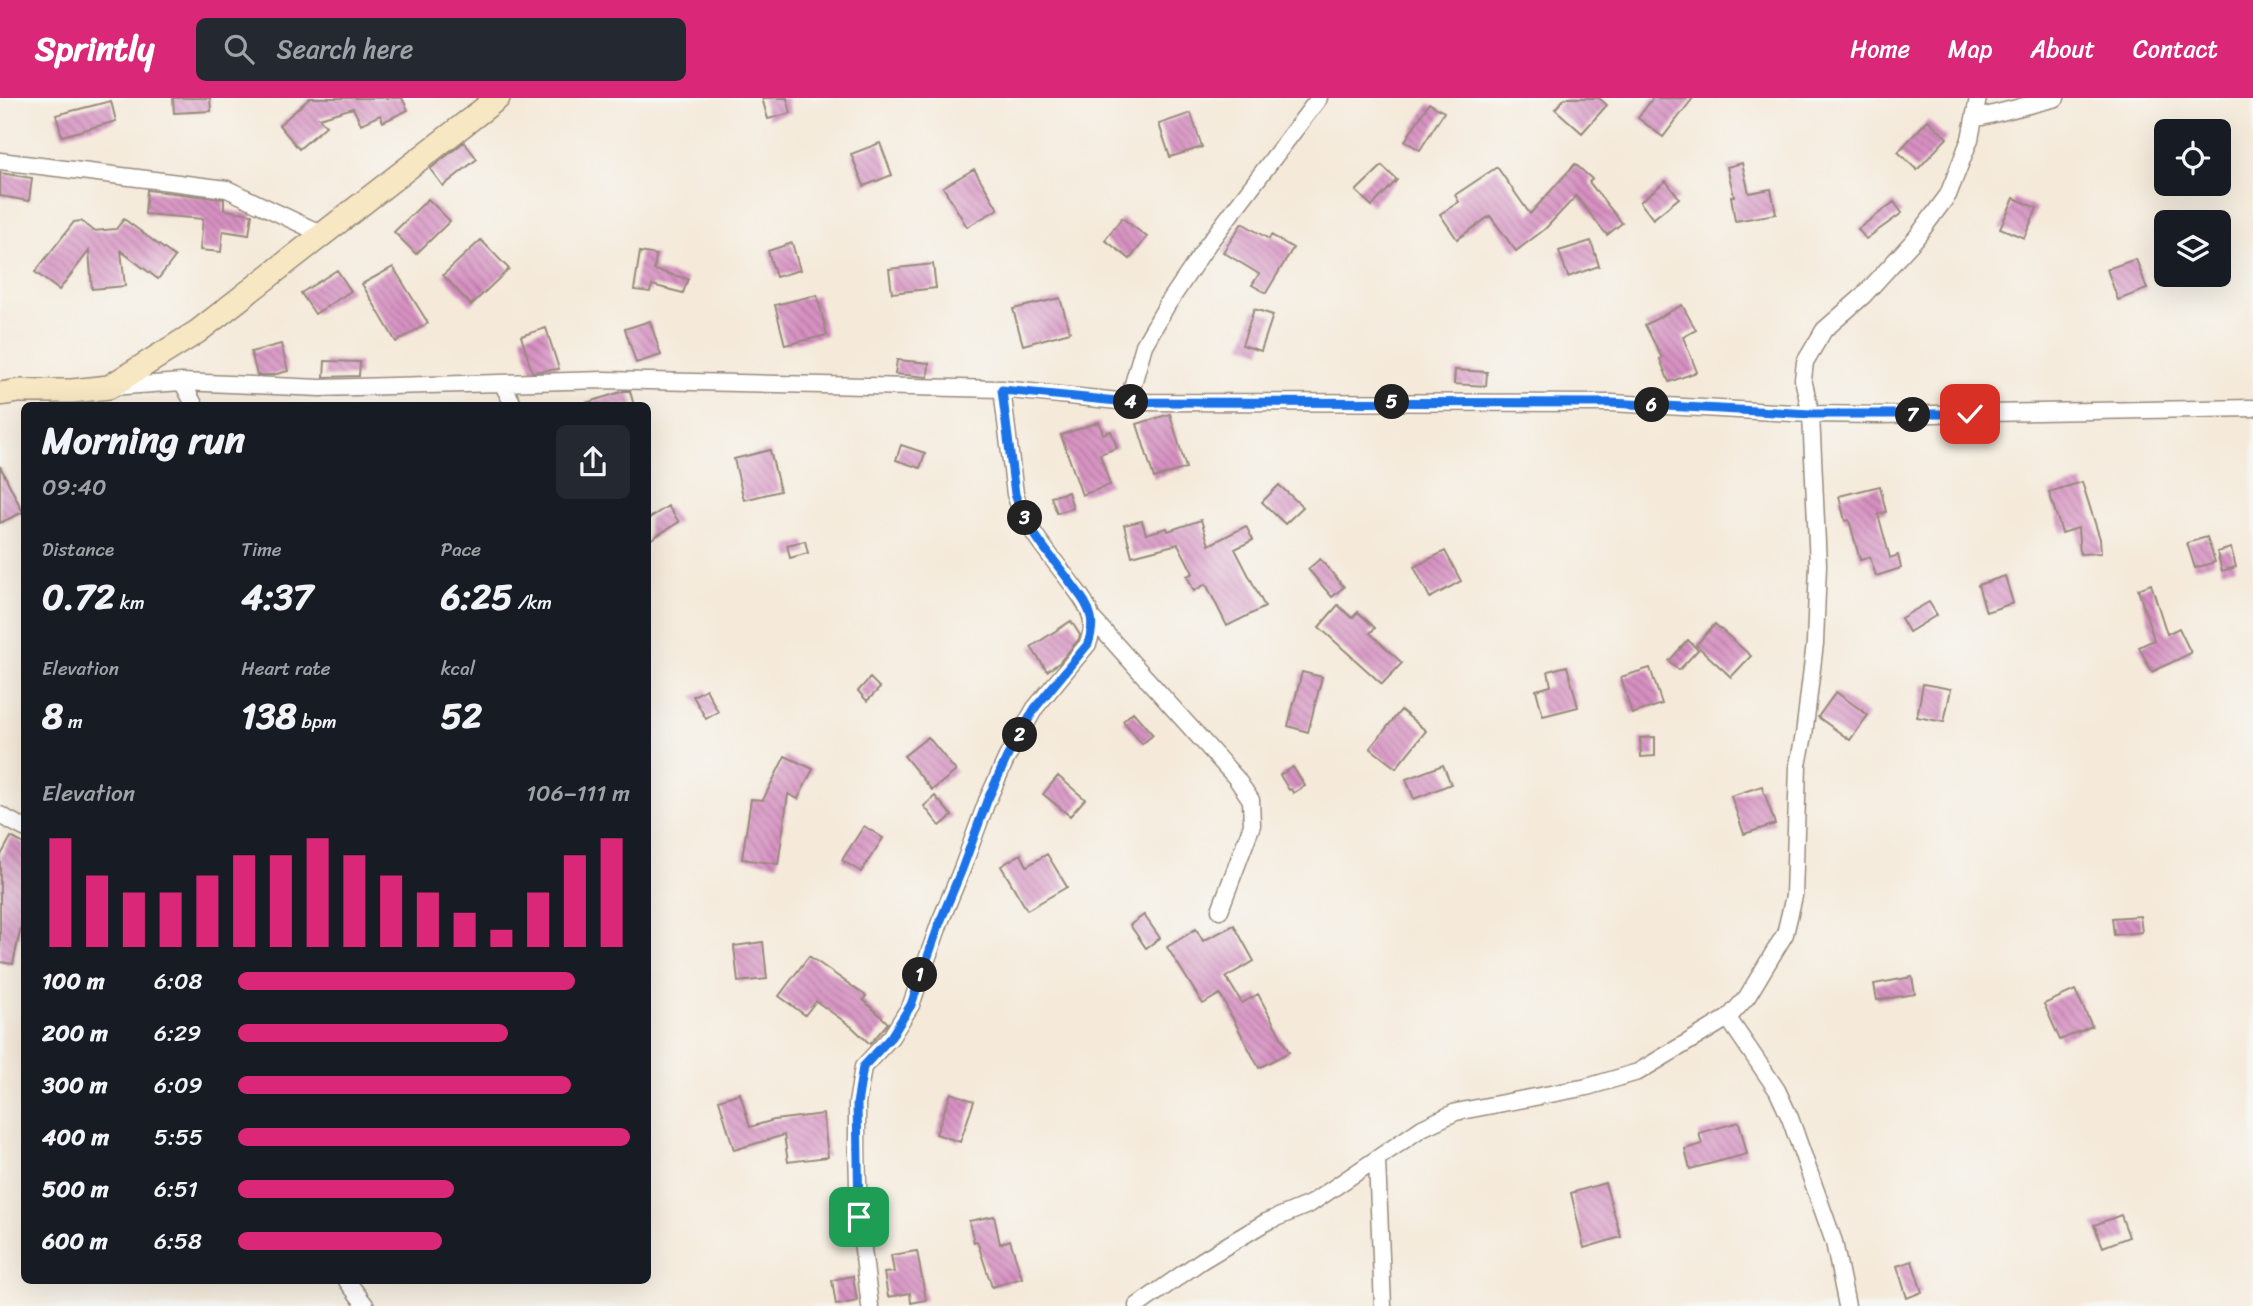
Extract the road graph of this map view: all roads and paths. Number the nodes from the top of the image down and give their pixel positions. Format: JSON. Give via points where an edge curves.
{"nodes":[{"id":1,"x":498,"y":98,"type":"edge"},
{"id":2,"x":1319,"y":98,"type":"edge"},
{"id":3,"x":1978,"y":98,"type":"edge"},
{"id":4,"x":2056,"y":98,"type":"edge"},
{"id":5,"x":1974,"y":119,"type":"junction"},
{"id":6,"x":0,"y":161,"type":"edge"},
{"id":7,"x":324,"y":235,"type":"junction"},
{"id":8,"x":182,"y":382,"type":"junction"},
{"id":9,"x":502,"y":383,"type":"junction"},
{"id":10,"x":109,"y":387,"type":"junction"},
{"id":11,"x":1002,"y":390,"type":"junction"},
{"id":12,"x":15,"y":397,"type":"edge"},
{"id":13,"x":193,"y":402,"type":"edge"},
{"id":14,"x":512,"y":402,"type":"edge"},
{"id":15,"x":1128,"y":402,"type":"junction"},
{"id":16,"x":2253,"y":408,"type":"edge"},
{"id":17,"x":1811,"y":414,"type":"junction"},
{"id":18,"x":1091,"y":617,"type":"junction"},
{"id":19,"x":0,"y":815,"type":"edge"},
{"id":20,"x":21,"y":826,"type":"edge"},
{"id":21,"x":1220,"y":910,"type":"dead end"},
{"id":22,"x":1728,"y":1018,"type":"junction"},
{"id":23,"x":1377,"y":1160,"type":"junction"},
{"id":24,"x":349,"y":1284,"type":"edge"},
{"id":25,"x":366,"y":1306,"type":"edge"},
{"id":26,"x":870,"y":1306,"type":"edge"},
{"id":27,"x":1137,"y":1306,"type":"edge"},
{"id":28,"x":1383,"y":1306,"type":"edge"},
{"id":29,"x":1847,"y":1306,"type":"edge"}],
"edges":[{"from":1,"to":7,"type":"main road"},
{"from":2,"to":15,"type":"street","via":[[1167,304],[1144,345]]},
{"from":3,"to":5,"type":"street"},
{"from":4,"to":5,"type":"street"},
{"from":5,"to":17,"type":"street","via":[[1948,195],[1863,296],[1824,330],[1805,362],[1803,379]]},
{"from":6,"to":7,"type":"street","via":[[227,189]]},
{"from":7,"to":10,"type":"main road","via":[[197,332]]},
{"from":8,"to":9,"type":"street","via":[[320,388]]},
{"from":8,"to":10,"type":"street"},
{"from":8,"to":13,"type":"street"},
{"from":9,"to":11,"type":"street","via":[[604,380]]},
{"from":9,"to":14,"type":"street"},
{"from":10,"to":12,"type":"main road"},
{"from":11,"to":15,"type":"street"},
{"from":11,"to":18,"type":"street","via":[[1020,509]]},
{"from":15,"to":17,"type":"street","via":[[1611,403]]},
{"from":16,"to":17,"type":"street"},
{"from":17,"to":22,"type":"street","via":[[1818,565],[1816,630],[1798,765],[1794,897],[1785,934],[1747,997]]},
{"from":18,"to":21,"type":"street","via":[[1251,800],[1252,825]]},
{"from":18,"to":26,"type":"street","via":[[1088,644],[1035,708],[1007,757],[911,1005],[891,1037],[863,1067],[857,1151],[859,1217]]},
{"from":19,"to":20,"type":"street"},
{"from":22,"to":23,"type":"street","via":[[1638,1072],[1587,1087],[1455,1112],[1422,1128]]},
{"from":22,"to":29,"type":"street","via":[[1777,1090],[1790,1118],[1834,1242]]},
{"from":23,"to":27,"type":"street","via":[[1310,1204],[1266,1222],[1201,1261]]},
{"from":23,"to":28,"type":"street"},
{"from":24,"to":25,"type":"street"}]}
